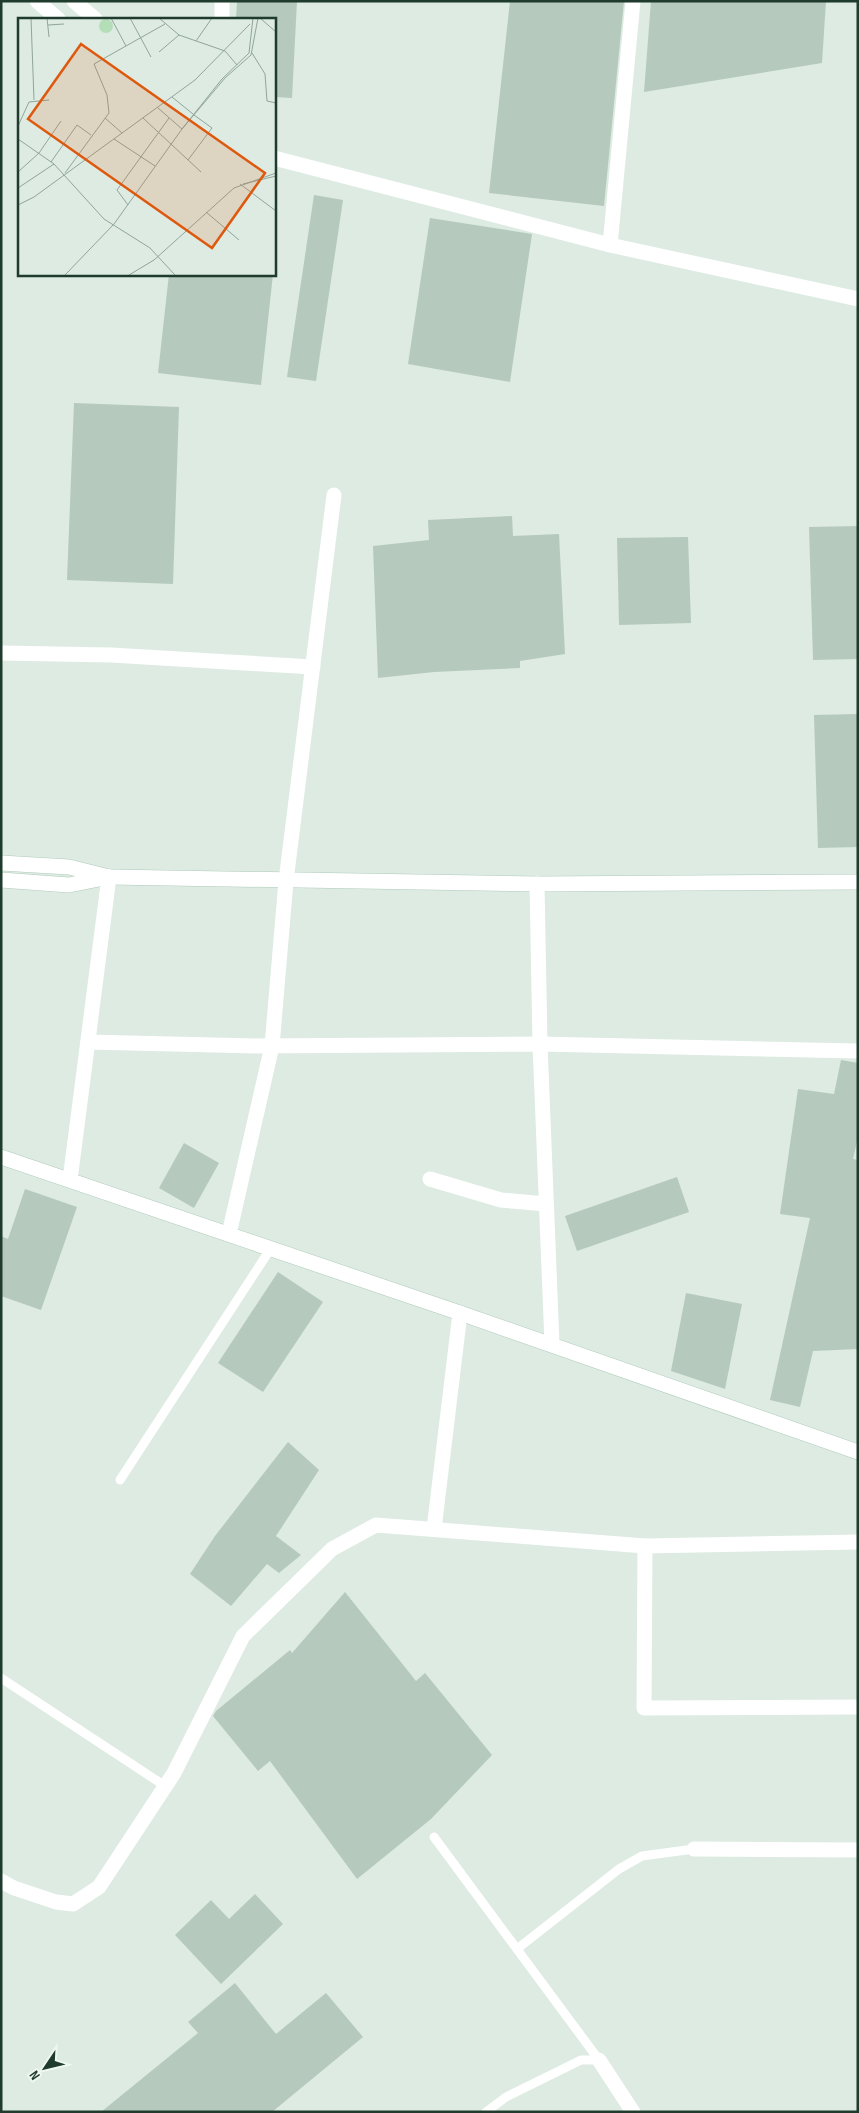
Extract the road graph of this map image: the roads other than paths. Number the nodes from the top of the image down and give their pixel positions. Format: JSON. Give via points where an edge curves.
{"nodes":[{"id":1,"x":37,"y":1,"type":"edge"},
{"id":2,"x":74,"y":1,"type":"edge"},
{"id":3,"x":222,"y":1,"type":"edge"},
{"id":4,"x":633,"y":1,"type":"edge"},
{"id":5,"x":57,"y":18,"type":"edge"},
{"id":6,"x":94,"y":18,"type":"edge"},
{"id":7,"x":222,"y":18,"type":"edge"},
{"id":8,"x":275,"y":158,"type":"edge"},
{"id":9,"x":610,"y":245,"type":"junction"},
{"id":10,"x":858,"y":299,"type":"edge"},
{"id":11,"x":334,"y":495,"type":"dead end"},
{"id":12,"x":1,"y":654,"type":"edge"},
{"id":13,"x":313,"y":667,"type":"junction"},
{"id":14,"x":1,"y":863,"type":"edge"},
{"id":15,"x":109,"y":877,"type":"junction"},
{"id":16,"x":1,"y":880,"type":"edge"},
{"id":17,"x":286,"y":881,"type":"junction"},
{"id":18,"x":858,"y":882,"type":"edge"},
{"id":19,"x":537,"y":884,"type":"junction"},
{"id":20,"x":88,"y":1042,"type":"junction"},
{"id":21,"x":540,"y":1044,"type":"junction"},
{"id":22,"x":272,"y":1046,"type":"junction"},
{"id":23,"x":858,"y":1051,"type":"edge"},
{"id":24,"x":1,"y":1157,"type":"edge"},
{"id":25,"x":430,"y":1179,"type":"dead end"},
{"id":26,"x":70,"y":1180,"type":"junction"},
{"id":27,"x":546,"y":1204,"type":"junction"},
{"id":28,"x":228,"y":1234,"type":"junction"},
{"id":29,"x":271,"y":1248,"type":"junction"},
{"id":30,"x":460,"y":1313,"type":"junction"},
{"id":31,"x":552,"y":1344,"type":"junction"},
{"id":32,"x":858,"y":1452,"type":"edge"},
{"id":33,"x":120,"y":1480,"type":"dead end"},
{"id":34,"x":434,"y":1529,"type":"junction"},
{"id":35,"x":858,"y":1542,"type":"edge"},
{"id":36,"x":645,"y":1546,"type":"junction"},
{"id":37,"x":1,"y":1678,"type":"edge"},
{"id":38,"x":858,"y":1707,"type":"edge"},
{"id":39,"x":165,"y":1786,"type":"junction"},
{"id":40,"x":434,"y":1837,"type":"dead end"},
{"id":41,"x":694,"y":1849,"type":"joint"},
{"id":42,"x":858,"y":1850,"type":"edge"},
{"id":43,"x":1,"y":1881,"type":"edge"},
{"id":44,"x":517,"y":1949,"type":"junction"},
{"id":45,"x":599,"y":2060,"type":"junction"},
{"id":46,"x":486,"y":2112,"type":"edge"},
{"id":47,"x":632,"y":2112,"type":"edge"}],
"edges":[{"from":1,"to":5,"type":"street"},
{"from":2,"to":6,"type":"street"},
{"from":3,"to":7,"type":"street"},
{"from":4,"to":9,"type":"street"},
{"from":8,"to":9,"type":"street"},
{"from":9,"to":10,"type":"street"},
{"from":11,"to":13,"type":"street"},
{"from":12,"to":13,"type":"street","via":[[111,655]]},
{"from":13,"to":17,"type":"street"},
{"from":14,"to":15,"type":"street","via":[[69,868]]},
{"from":15,"to":16,"type":"street","via":[[69,885]]},
{"from":15,"to":17,"type":"street"},
{"from":15,"to":20,"type":"street"},
{"from":17,"to":19,"type":"street"},
{"from":17,"to":22,"type":"street"},
{"from":18,"to":19,"type":"street"},
{"from":19,"to":21,"type":"street"},
{"from":20,"to":22,"type":"street"},
{"from":20,"to":26,"type":"street"},
{"from":21,"to":22,"type":"street"},
{"from":21,"to":23,"type":"street"},
{"from":21,"to":27,"type":"street"},
{"from":22,"to":28,"type":"street"},
{"from":24,"to":26,"type":"street"},
{"from":25,"to":27,"type":"street","via":[[501,1200]]},
{"from":26,"to":28,"type":"street"},
{"from":27,"to":31,"type":"street"},
{"from":28,"to":29,"type":"street"},
{"from":29,"to":30,"type":"street"},
{"from":29,"to":33,"type":"lane"},
{"from":30,"to":31,"type":"street"},
{"from":30,"to":34,"type":"street"},
{"from":31,"to":32,"type":"street"},
{"from":34,"to":36,"type":"street"},
{"from":34,"to":39,"type":"street","via":[[376,1525],[332,1549],[295,1584],[244,1636]]},
{"from":35,"to":36,"type":"street"},
{"from":36,"to":38,"type":"street","via":[[644,1708]]},
{"from":37,"to":39,"type":"lane"},
{"from":39,"to":43,"type":"street","via":[[99,1887],[73,1904],[56,1902]]},
{"from":40,"to":44,"type":"lane"},
{"from":41,"to":42,"type":"street"},
{"from":41,"to":44,"type":"lane","via":[[642,1856],[619,1869]]},
{"from":44,"to":45,"type":"lane"},
{"from":45,"to":46,"type":"lane","via":[[581,2060],[506,2096]]},
{"from":45,"to":47,"type":"street"}]}
